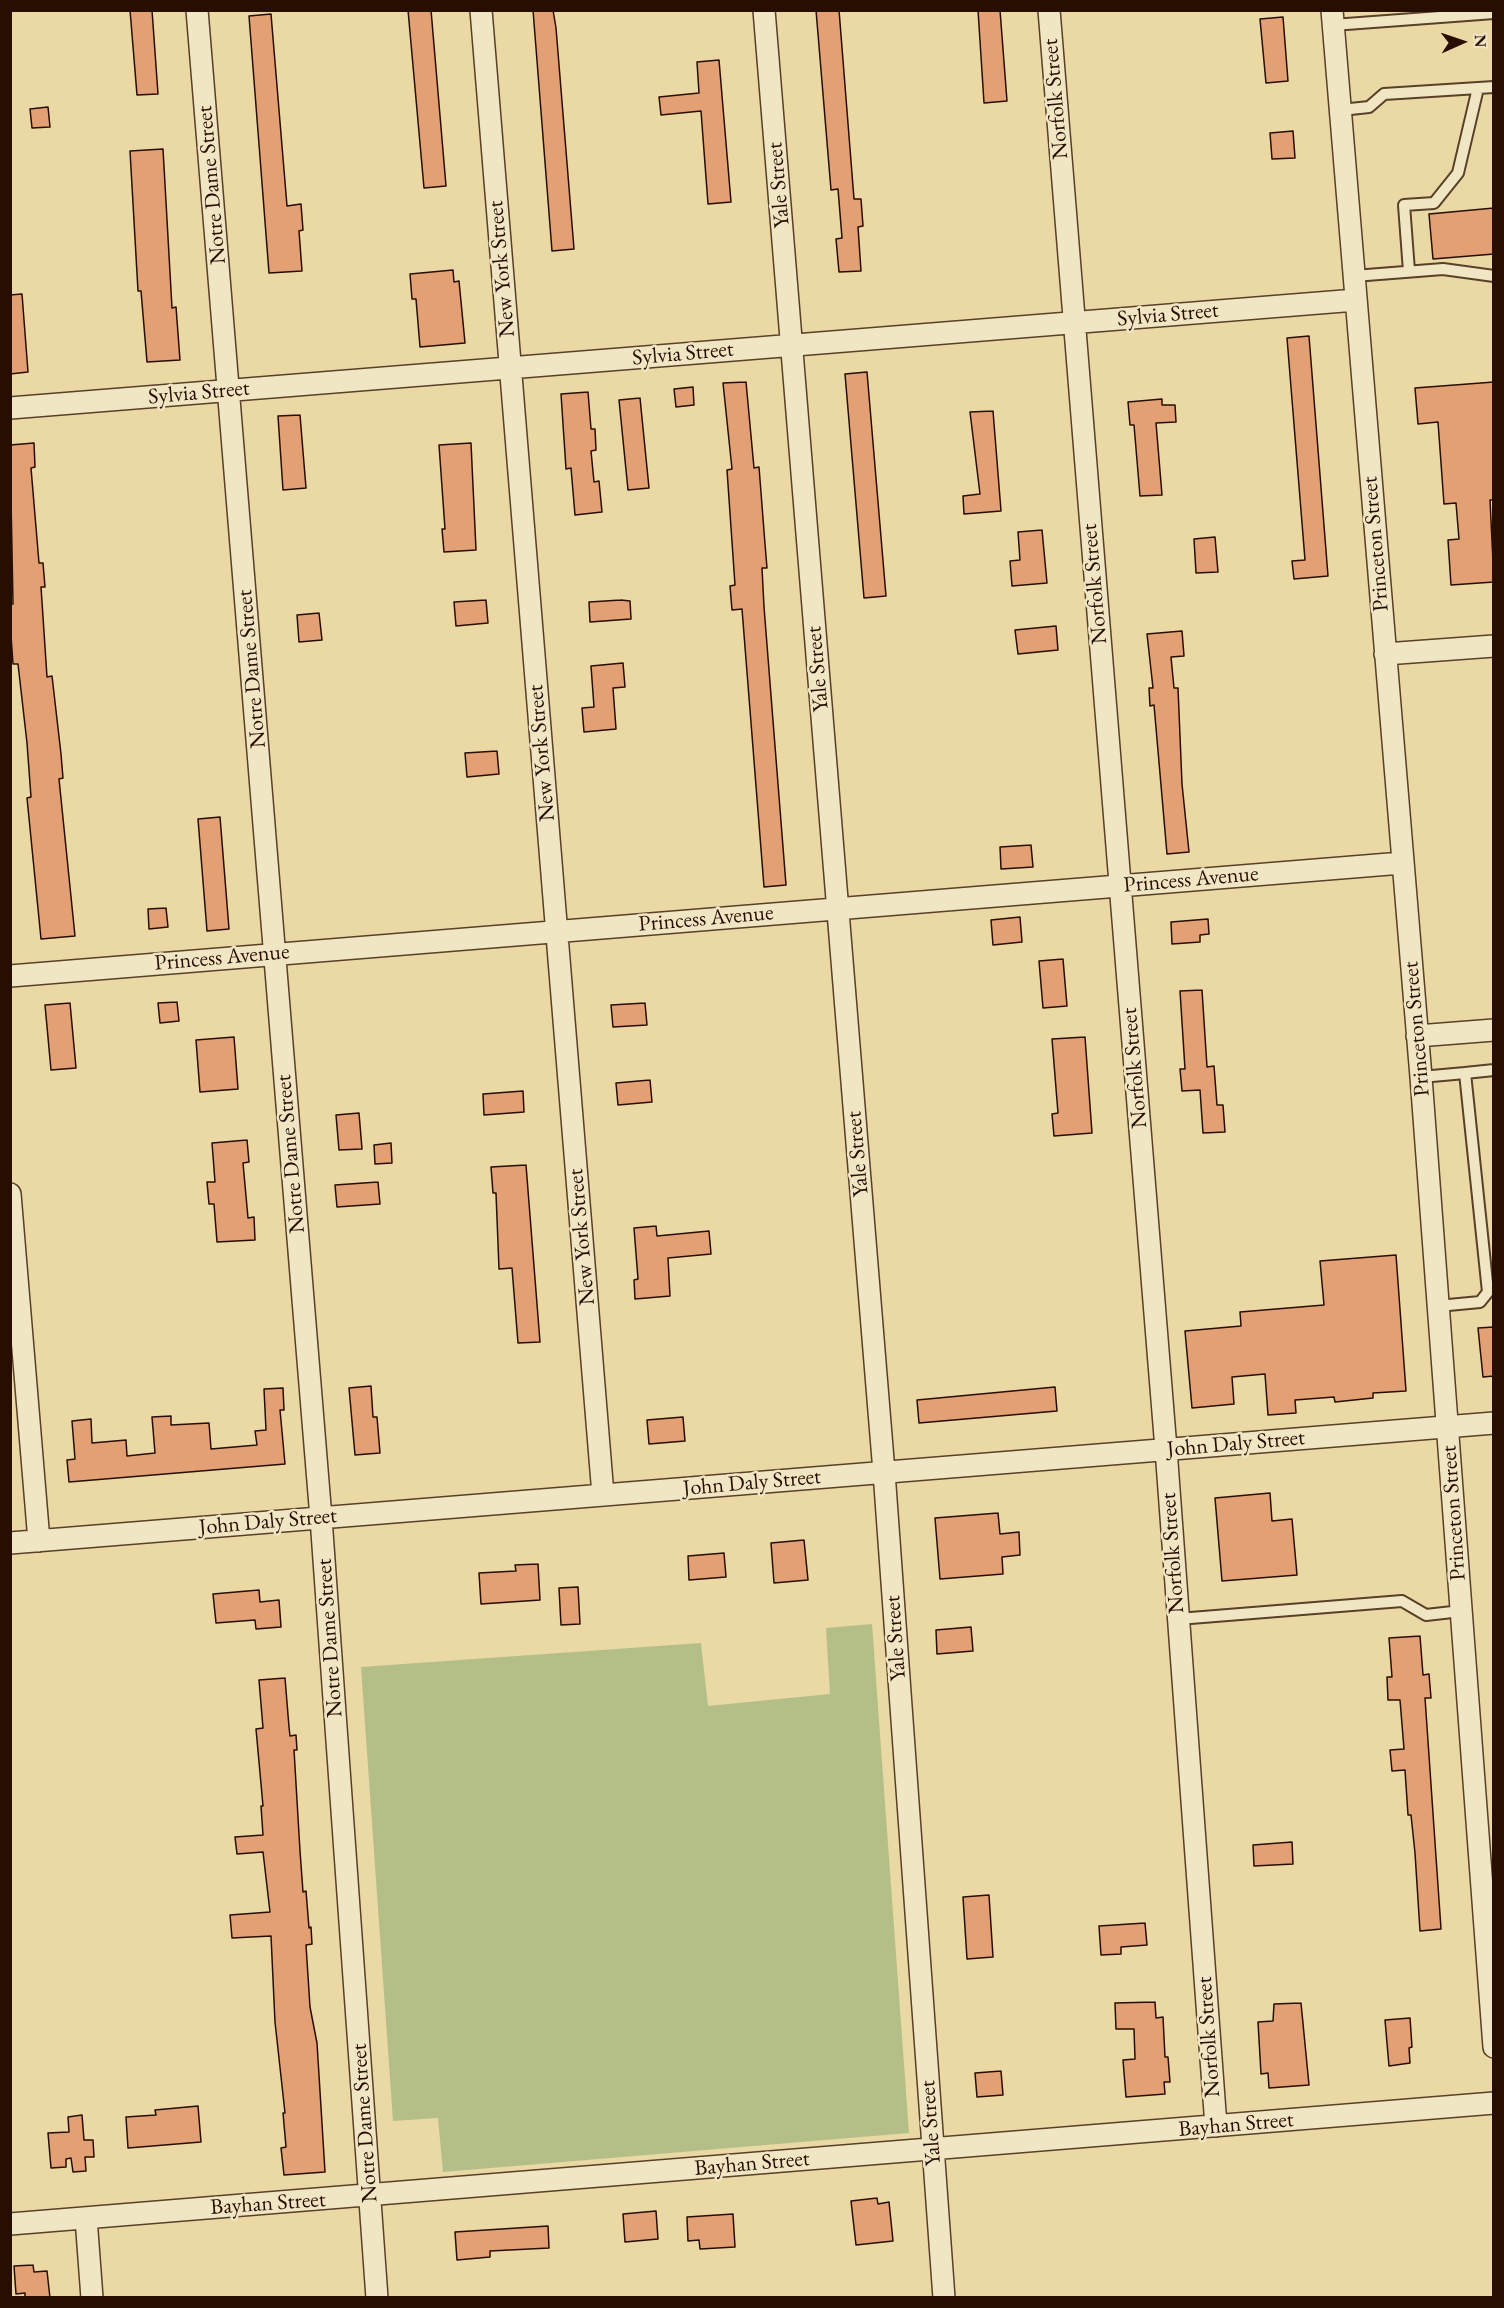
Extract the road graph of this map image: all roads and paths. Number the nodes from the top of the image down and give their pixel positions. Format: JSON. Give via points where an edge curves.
{"nodes":[{"id":1,"x":197,"y":10,"type":"edge"},
{"id":2,"x":481,"y":10,"type":"edge"},
{"id":3,"x":764,"y":10,"type":"edge"},
{"id":4,"x":1048,"y":10,"type":"edge"},
{"id":5,"x":1494,"y":13,"type":"edge"},
{"id":6,"x":1333,"y":18,"type":"edge"},
{"id":7,"x":1494,"y":87,"type":"edge"},
{"id":8,"x":1478,"y":88,"type":"junction"},
{"id":9,"x":1341,"y":110,"type":"junction"},
{"id":10,"x":1409,"y":271,"type":"junction"},
{"id":11,"x":1354,"y":276,"type":"junction"},
{"id":12,"x":1494,"y":276,"type":"edge"},
{"id":13,"x":1356,"y":300,"type":"junction"},
{"id":14,"x":1074,"y":322,"type":"junction"},
{"id":15,"x":792,"y":345,"type":"junction"},
{"id":16,"x":510,"y":367,"type":"junction"},
{"id":17,"x":229,"y":390,"type":"junction"},
{"id":18,"x":10,"y":408,"type":"edge"},
{"id":19,"x":1494,"y":646,"type":"edge"},
{"id":20,"x":1385,"y":654,"type":"junction"},
{"id":21,"x":1402,"y":863,"type":"junction"},
{"id":22,"x":1120,"y":886,"type":"junction"},
{"id":23,"x":838,"y":909,"type":"junction"},
{"id":24,"x":557,"y":931,"type":"junction"},
{"id":25,"x":275,"y":954,"type":"junction"},
{"id":26,"x":10,"y":976,"type":"edge"},
{"id":27,"x":1494,"y":1030,"type":"edge"},
{"id":28,"x":1417,"y":1036,"type":"junction"},
{"id":29,"x":1494,"y":1070,"type":"edge"},
{"id":30,"x":1465,"y":1072,"type":"junction"},
{"id":31,"x":1421,"y":1077,"type":"junction"},
{"id":32,"x":10,"y":1194,"type":"edge"},
{"id":33,"x":1438,"y":1306,"type":"junction"},
{"id":34,"x":1494,"y":1423,"type":"edge"},
{"id":35,"x":1448,"y":1427,"type":"junction"},
{"id":36,"x":1166,"y":1449,"type":"junction"},
{"id":37,"x":884,"y":1472,"type":"junction"},
{"id":38,"x":603,"y":1496,"type":"junction"},
{"id":39,"x":321,"y":1518,"type":"junction"},
{"id":40,"x":39,"y":1541,"type":"junction"},
{"id":41,"x":10,"y":1543,"type":"edge"},
{"id":42,"x":1461,"y":1611,"type":"junction"},
{"id":43,"x":1178,"y":1619,"type":"junction"},
{"id":44,"x":1494,"y":2048,"type":"edge"},
{"id":45,"x":1494,"y":2103,"type":"edge"},
{"id":46,"x":1215,"y":2126,"type":"junction"},
{"id":47,"x":933,"y":2150,"type":"junction"},
{"id":48,"x":370,"y":2196,"type":"junction"},
{"id":49,"x":86,"y":2218,"type":"junction"},
{"id":50,"x":10,"y":2224,"type":"edge"},
{"id":51,"x":92,"y":2298,"type":"edge"},
{"id":52,"x":378,"y":2298,"type":"edge"},
{"id":53,"x":944,"y":2298,"type":"edge"}],
"edges":[{"from":1,"to":17,"type":"street","name":"Notre Dame Street"},
{"from":2,"to":16,"type":"street","name":"New York Street"},
{"from":3,"to":15,"type":"street","name":"Yale Street"},
{"from":4,"to":14,"type":"street","name":"Norfolk Street"},
{"from":5,"to":6,"type":"lane"},
{"from":6,"to":9,"type":"street","name":"Princeton Street"},
{"from":7,"to":8,"type":"lane"},
{"from":8,"to":9,"type":"lane","via":[[1384,94],[1369,107]]},
{"from":8,"to":10,"type":"lane","via":[[1458,173],[1434,203],[1404,205]]},
{"from":9,"to":11,"type":"street","name":"Princeton Street"},
{"from":10,"to":11,"type":"lane"},
{"from":10,"to":12,"type":"lane"},
{"from":11,"to":13,"type":"street","name":"Princeton Street"},
{"from":13,"to":14,"type":"street","name":"Sylvia Street"},
{"from":13,"to":20,"type":"street","name":"Princeton Street"},
{"from":14,"to":15,"type":"street","name":"Sylvia Street"},
{"from":14,"to":22,"type":"street","name":"Norfolk Street"},
{"from":15,"to":16,"type":"street","name":"Sylvia Street"},
{"from":15,"to":23,"type":"street","name":"Yale Street"},
{"from":16,"to":17,"type":"street","name":"Sylvia Street"},
{"from":16,"to":24,"type":"street","name":"New York Street"},
{"from":17,"to":18,"type":"street","name":"Sylvia Street"},
{"from":17,"to":25,"type":"street","name":"Notre Dame Street"},
{"from":19,"to":20,"type":"street"},
{"from":20,"to":21,"type":"street","name":"Princeton Street"},
{"from":21,"to":22,"type":"street","name":"Princess Avenue"},
{"from":21,"to":28,"type":"street","name":"Princeton Street"},
{"from":22,"to":23,"type":"street","name":"Princess Avenue"},
{"from":22,"to":36,"type":"street","name":"Norfolk Street"},
{"from":23,"to":24,"type":"street","name":"Princess Avenue"},
{"from":23,"to":37,"type":"street","name":"Yale Street"},
{"from":24,"to":25,"type":"street","name":"Princess Avenue"},
{"from":24,"to":38,"type":"street","name":"New York Street"},
{"from":25,"to":26,"type":"street","name":"Princess Avenue"},
{"from":25,"to":39,"type":"street","name":"Notre Dame Street"},
{"from":27,"to":28,"type":"street"},
{"from":28,"to":31,"type":"street","name":"Princeton Street"},
{"from":29,"to":30,"type":"lane"},
{"from":30,"to":31,"type":"lane"},
{"from":30,"to":33,"type":"lane","via":[[1488,1292],[1480,1302]]},
{"from":31,"to":33,"type":"street","name":"Princeton Street"},
{"from":32,"to":40,"type":"street"},
{"from":33,"to":35,"type":"street","name":"Princeton Street"},
{"from":34,"to":35,"type":"street","name":"John Daly Street"},
{"from":35,"to":36,"type":"street","name":"John Daly Street"},
{"from":35,"to":42,"type":"street","name":"Princeton Street"},
{"from":36,"to":37,"type":"street","name":"John Daly Street"},
{"from":36,"to":43,"type":"street","name":"Norfolk Street"},
{"from":37,"to":38,"type":"street","name":"John Daly Street"},
{"from":37,"to":47,"type":"street","name":"Yale Street"},
{"from":38,"to":39,"type":"street","name":"John Daly Street"},
{"from":39,"to":40,"type":"street","name":"John Daly Street"},
{"from":39,"to":48,"type":"street","name":"Notre Dame Street"},
{"from":40,"to":41,"type":"street","name":"John Daly Street"},
{"from":42,"to":43,"type":"lane","via":[[1426,1615],[1402,1601]]},
{"from":42,"to":44,"type":"street","name":"Princeton Street"},
{"from":43,"to":46,"type":"street","name":"Norfolk Street"},
{"from":45,"to":46,"type":"street","name":"Bayhan Street"},
{"from":46,"to":47,"type":"street","name":"Bayhan Street"},
{"from":47,"to":48,"type":"street","name":"Bayhan Street"},
{"from":47,"to":53,"type":"street","name":"Yale Street"},
{"from":48,"to":49,"type":"street","name":"Bayhan Street"},
{"from":48,"to":52,"type":"street","name":"Notre Dame Street"},
{"from":49,"to":50,"type":"street","name":"Bayhan Street"},
{"from":49,"to":51,"type":"street"}]}
